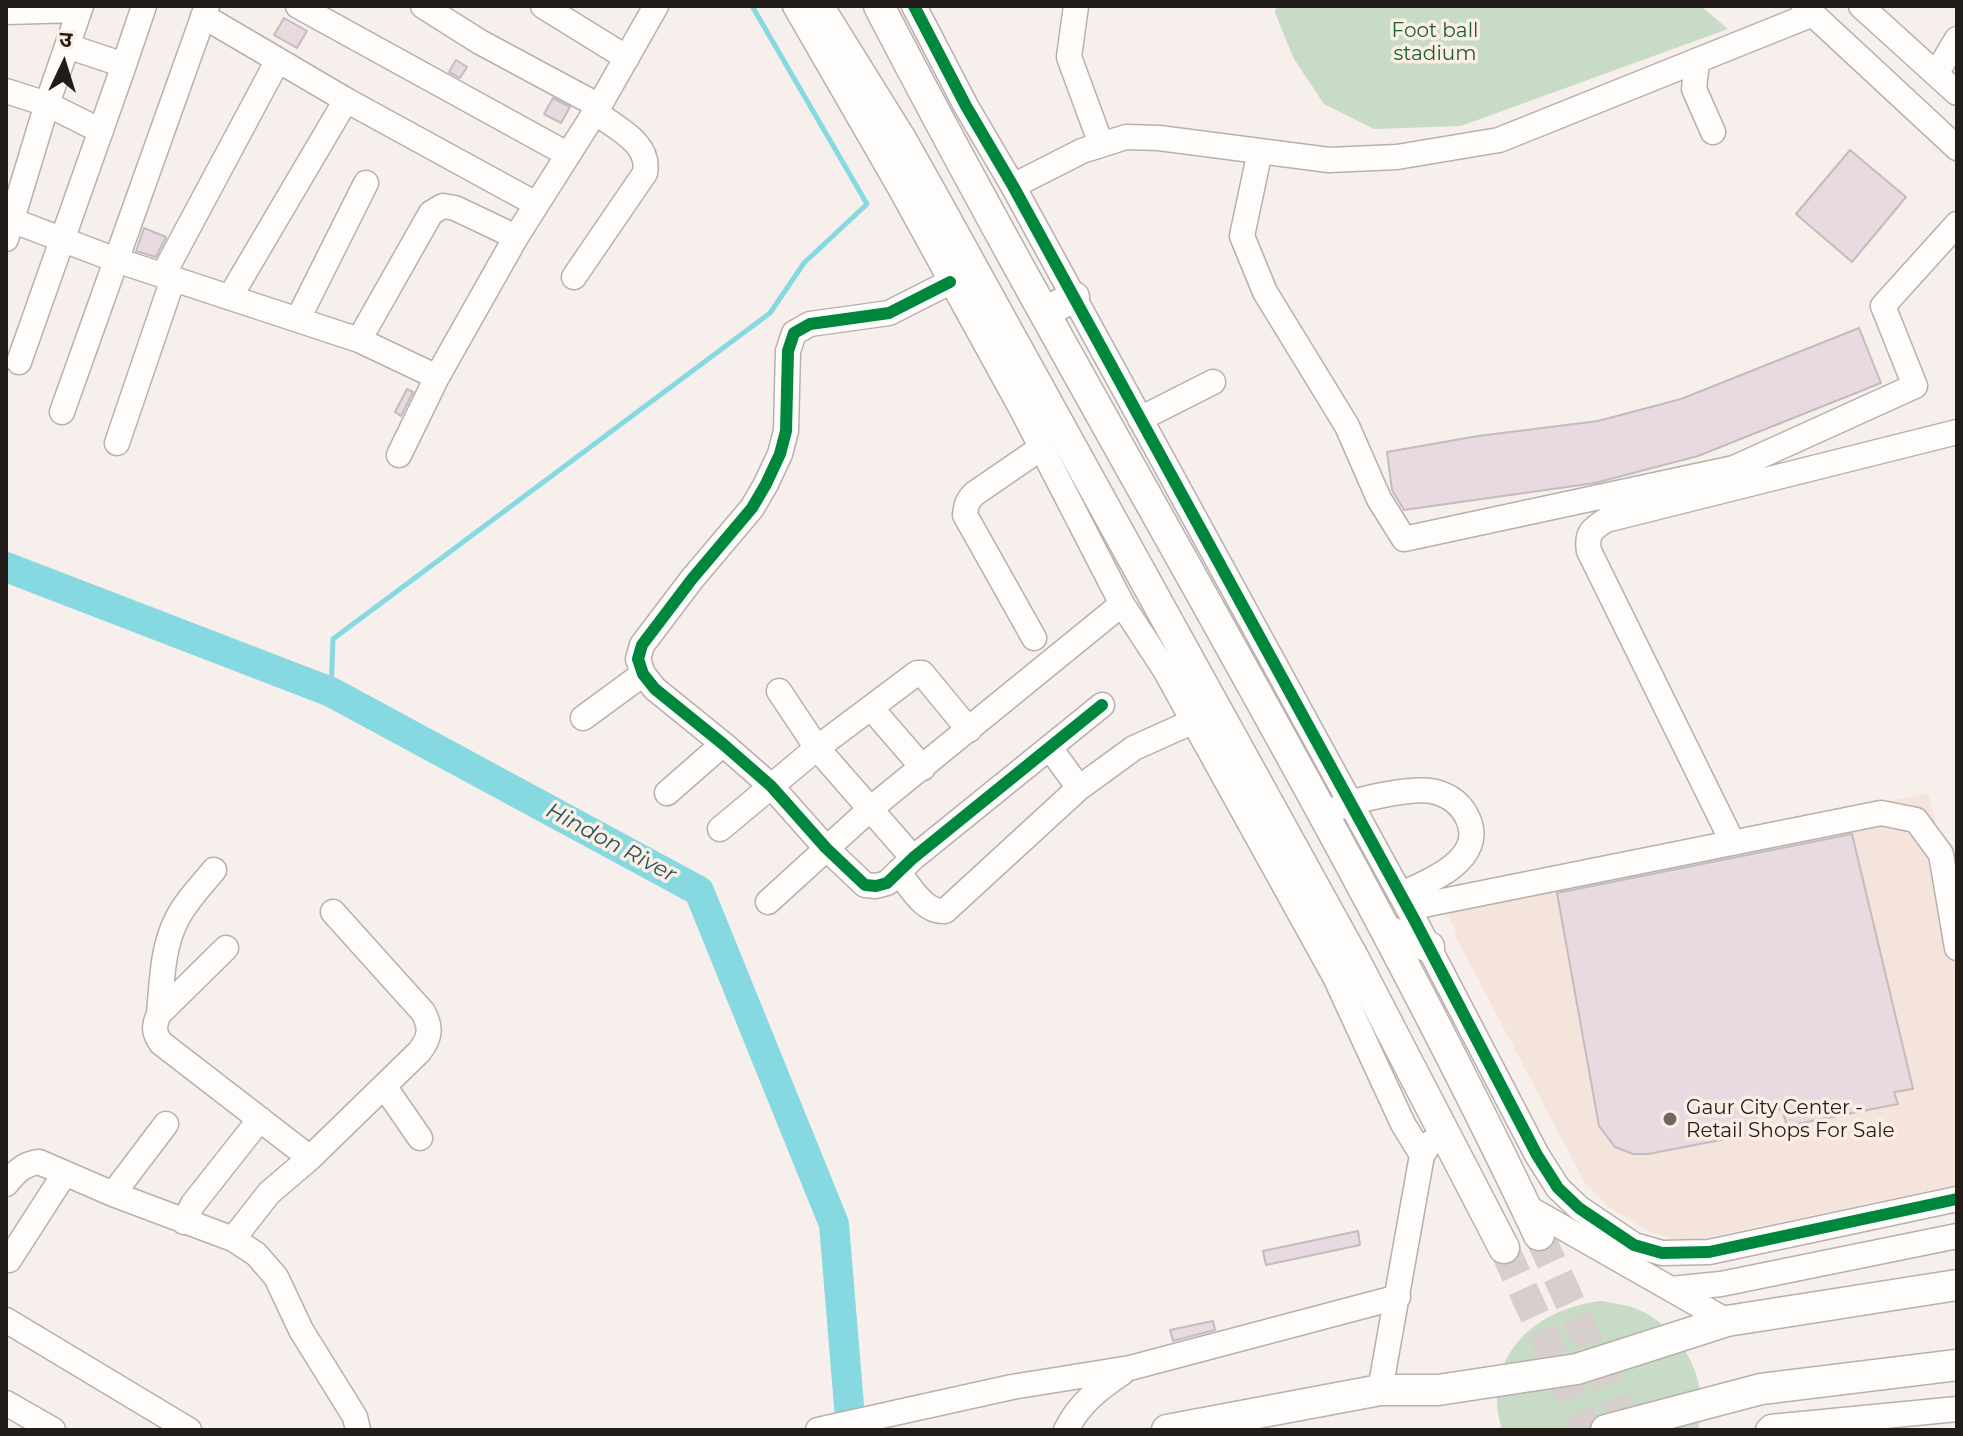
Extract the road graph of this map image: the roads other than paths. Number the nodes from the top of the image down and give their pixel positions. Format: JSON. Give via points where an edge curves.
{"nodes":[{"id":1,"x":144,"y":6,"type":"edge"},
{"id":2,"x":298,"y":6,"type":"edge"},
{"id":3,"x":423,"y":6,"type":"edge"},
{"id":4,"x":543,"y":6,"type":"edge"},
{"id":5,"x":656,"y":6,"type":"edge"},
{"id":6,"x":795,"y":6,"type":"edge"},
{"id":7,"x":818,"y":6,"type":"edge"},
{"id":8,"x":879,"y":6,"type":"edge"},
{"id":9,"x":914,"y":6,"type":"edge"},
{"id":10,"x":1076,"y":6,"type":"edge"},
{"id":11,"x":1861,"y":6,"type":"edge"},
{"id":12,"x":80,"y":8,"type":"edge"},
{"id":13,"x":1808,"y":10,"type":"edge"},
{"id":14,"x":205,"y":11,"type":"edge"},
{"id":15,"x":6,"y":12,"type":"edge"},
{"id":16,"x":1957,"y":39,"type":"edge"},
{"id":17,"x":67,"y":46,"type":"junction"},
{"id":18,"x":627,"y":58,"type":"junction"},
{"id":19,"x":278,"y":60,"type":"junction"},
{"id":20,"x":1697,"y":62,"type":"junction"},
{"id":21,"x":124,"y":65,"type":"junction"},
{"id":22,"x":1936,"y":74,"type":"junction"},
{"id":23,"x":6,"y":91,"type":"edge"},
{"id":24,"x":1957,"y":93,"type":"edge"},
{"id":25,"x":346,"y":100,"type":"junction"},
{"id":26,"x":47,"y":104,"type":"junction"},
{"id":27,"x":597,"y":109,"type":"junction"},
{"id":28,"x":101,"y":131,"type":"junction"},
{"id":29,"x":1713,"y":132,"type":"dead end"},
{"id":30,"x":1101,"y":144,"type":"junction"},
{"id":31,"x":890,"y":146,"type":"junction"},
{"id":32,"x":1957,"y":148,"type":"edge"},
{"id":33,"x":1260,"y":151,"type":"junction"},
{"id":34,"x":567,"y":154,"type":"junction"},
{"id":35,"x":909,"y":181,"type":"junction"},
{"id":36,"x":366,"y":183,"type":"dead end"},
{"id":37,"x":1013,"y":186,"type":"junction"},
{"id":38,"x":536,"y":204,"type":"junction"},
{"id":39,"x":1957,"y":224,"type":"edge"},
{"id":40,"x":8,"y":226,"type":"edge"},
{"id":41,"x":516,"y":237,"type":"junction"},
{"id":42,"x":63,"y":240,"type":"junction"},
{"id":43,"x":116,"y":260,"type":"junction"},
{"id":44,"x":168,"y":277,"type":"junction"},
{"id":45,"x":574,"y":277,"type":"dead end"},
{"id":46,"x":950,"y":282,"type":"junction"},
{"id":47,"x":230,"y":297,"type":"junction"},
{"id":48,"x":1074,"y":297,"type":"junction"},
{"id":49,"x":1045,"y":312,"type":"junction"},
{"id":50,"x":298,"y":319,"type":"junction"},
{"id":51,"x":359,"y":340,"type":"junction"},
{"id":52,"x":19,"y":362,"type":"dead end"},
{"id":53,"x":437,"y":377,"type":"junction"},
{"id":54,"x":1213,"y":382,"type":"dead end"},
{"id":55,"x":62,"y":412,"type":"dead end"},
{"id":56,"x":1140,"y":419,"type":"junction"},
{"id":57,"x":1957,"y":432,"type":"edge"},
{"id":58,"x":117,"y":443,"type":"dead end"},
{"id":59,"x":1041,"y":448,"type":"junction"},
{"id":60,"x":399,"y":455,"type":"dead end"},
{"id":61,"x":1122,"y":604,"type":"junction"},
{"id":62,"x":1034,"y":638,"type":"dead end"},
{"id":63,"x":643,"y":674,"type":"junction"},
{"id":64,"x":779,"y":691,"type":"dead end"},
{"id":65,"x":1102,"y":705,"type":"dead end"},
{"id":66,"x":872,"y":709,"type":"junction"},
{"id":67,"x":583,"y":718,"type":"dead end"},
{"id":68,"x":1194,"y":721,"type":"junction"},
{"id":69,"x":969,"y":730,"type":"junction"},
{"id":70,"x":723,"y":744,"type":"junction"},
{"id":71,"x":817,"y":748,"type":"junction"},
{"id":72,"x":1050,"y":748,"type":"junction"},
{"id":73,"x":923,"y":768,"type":"junction"},
{"id":74,"x":771,"y":786,"type":"junction"},
{"id":75,"x":1079,"y":788,"type":"junction"},
{"id":76,"x":667,"y":793,"type":"dead end"},
{"id":77,"x":1337,"y":809,"type":"junction"},
{"id":78,"x":869,"y":810,"type":"junction"},
{"id":79,"x":720,"y":829,"type":"dead end"},
{"id":80,"x":1733,"y":843,"type":"junction"},
{"id":81,"x":826,"y":848,"type":"junction"},
{"id":82,"x":906,"y":865,"type":"junction"},
{"id":83,"x":214,"y":870,"type":"dead end"},
{"id":84,"x":1405,"y":901,"type":"junction"},
{"id":85,"x":768,"y":902,"type":"dead end"},
{"id":86,"x":333,"y":912,"type":"dead end"},
{"id":87,"x":1388,"y":931,"type":"junction"},
{"id":88,"x":1429,"y":947,"type":"junction"},
{"id":89,"x":226,"y":948,"type":"dead end"},
{"id":90,"x":1957,"y":948,"type":"edge"},
{"id":91,"x":159,"y":1014,"type":"junction"},
{"id":92,"x":384,"y":1086,"type":"junction"},
{"id":93,"x":260,"y":1119,"type":"junction"},
{"id":94,"x":166,"y":1124,"type":"dead end"},
{"id":95,"x":1441,"y":1125,"type":"junction"},
{"id":96,"x":420,"y":1138,"type":"dead end"},
{"id":97,"x":1422,"y":1155,"type":"junction"},
{"id":98,"x":310,"y":1158,"type":"junction"},
{"id":99,"x":65,"y":1173,"type":"junction"},
{"id":100,"x":6,"y":1184,"type":"edge"},
{"id":101,"x":113,"y":1194,"type":"junction"},
{"id":102,"x":1957,"y":1199,"type":"edge"},
{"id":103,"x":1525,"y":1206,"type":"junction"},
{"id":104,"x":184,"y":1222,"type":"junction"},
{"id":105,"x":1539,"y":1235,"type":"tunnel mouth"},
{"id":106,"x":1957,"y":1236,"type":"edge"},
{"id":107,"x":233,"y":1239,"type":"junction"},
{"id":108,"x":1634,"y":1245,"type":"junction"},
{"id":109,"x":1504,"y":1248,"type":"tunnel mouth"},
{"id":110,"x":9,"y":1260,"type":"dead end"},
{"id":111,"x":1639,"y":1271,"type":"junction"},
{"id":112,"x":1957,"y":1285,"type":"edge"},
{"id":113,"x":1671,"y":1289,"type":"junction"},
{"id":114,"x":1398,"y":1297,"type":"junction"},
{"id":115,"x":6,"y":1320,"type":"edge"},
{"id":116,"x":1727,"y":1321,"type":"junction"},
{"id":117,"x":1957,"y":1365,"type":"edge"},
{"id":118,"x":1130,"y":1368,"type":"junction"},
{"id":119,"x":1761,"y":1389,"type":"junction"},
{"id":120,"x":1380,"y":1390,"type":"junction"},
{"id":121,"x":6,"y":1403,"type":"edge"},
{"id":122,"x":1957,"y":1409,"type":"edge"},
{"id":123,"x":1769,"y":1428,"type":"edge"},
{"id":124,"x":53,"y":1430,"type":"edge"},
{"id":125,"x":189,"y":1430,"type":"edge"},
{"id":126,"x":358,"y":1430,"type":"edge"},
{"id":127,"x":818,"y":1430,"type":"edge"},
{"id":128,"x":1066,"y":1430,"type":"edge"},
{"id":129,"x":1167,"y":1430,"type":"edge"},
{"id":130,"x":1606,"y":1430,"type":"edge"}],
"edges":[{"from":1,"to":21,"type":"street"},
{"from":2,"to":34,"type":"street"},
{"from":3,"to":27,"type":"street"},
{"from":4,"to":18,"type":"street"},
{"from":5,"to":18,"type":"street"},
{"from":6,"to":31,"type":"street"},
{"from":7,"to":31,"type":"main road"},
{"from":8,"to":49,"type":"main road"},
{"from":9,"to":37,"type":"street"},
{"from":10,"to":30,"type":"street","via":[[1069,57]]},
{"from":11,"to":22,"type":"street"},
{"from":12,"to":15,"type":"street"},
{"from":12,"to":17,"type":"street"},
{"from":13,"to":20,"type":"street"},
{"from":13,"to":32,"type":"street"},
{"from":14,"to":19,"type":"street"},
{"from":14,"to":43,"type":"street"},
{"from":16,"to":22,"type":"street"},
{"from":17,"to":21,"type":"street"},
{"from":17,"to":26,"type":"street"},
{"from":18,"to":27,"type":"street"},
{"from":19,"to":25,"type":"street"},
{"from":19,"to":44,"type":"street"},
{"from":20,"to":29,"type":"street","via":[[1694,89]]},
{"from":20,"to":33,"type":"street","via":[[1499,140],[1397,157],[1329,160]]},
{"from":21,"to":28,"type":"street"},
{"from":22,"to":24,"type":"street"},
{"from":23,"to":26,"type":"street"},
{"from":25,"to":38,"type":"street"},
{"from":25,"to":47,"type":"street"},
{"from":26,"to":28,"type":"street"},
{"from":26,"to":40,"type":"street"},
{"from":27,"to":34,"type":"street"},
{"from":27,"to":45,"type":"street","via":[[632,139],[647,162],[645,173]]},
{"from":28,"to":42,"type":"street"},
{"from":30,"to":33,"type":"street","via":[[1126,137],[1159,138]]},
{"from":30,"to":37,"type":"street"},
{"from":31,"to":35,"type":"main road"},
{"from":33,"to":39,"type":"street","via":[[1242,236],[1265,292],[1347,426],[1379,499],[1404,539],[1734,468],[1915,386],[1883,306]]},
{"from":34,"to":38,"type":"street"},
{"from":35,"to":46,"type":"street"},
{"from":35,"to":95,"type":"main road","via":[[1338,929]]},
{"from":36,"to":50,"type":"street"},
{"from":37,"to":48,"type":"street"},
{"from":38,"to":41,"type":"street"},
{"from":40,"to":42,"type":"street"},
{"from":41,"to":51,"type":"street","via":[[455,208],[438,208]]},
{"from":41,"to":53,"type":"street"},
{"from":42,"to":43,"type":"street"},
{"from":42,"to":52,"type":"street"},
{"from":43,"to":44,"type":"street"},
{"from":43,"to":55,"type":"street"},
{"from":44,"to":47,"type":"street"},
{"from":44,"to":58,"type":"street"},
{"from":46,"to":59,"type":"street"},
{"from":46,"to":63,"type":"street","via":[[889,313],[810,324],[794,333],[789,340],[788,407],[780,454],[752,508],[642,645],[638,659]]},
{"from":47,"to":50,"type":"street"},
{"from":48,"to":49,"type":"main road"},
{"from":48,"to":56,"type":"street"},
{"from":49,"to":77,"type":"main road"},
{"from":50,"to":51,"type":"street"},
{"from":51,"to":53,"type":"street"},
{"from":53,"to":60,"type":"street"},
{"from":54,"to":56,"type":"street"},
{"from":56,"to":77,"type":"street"},
{"from":57,"to":80,"type":"street","via":[[1606,520],[1591,530],[1589,551]]},
{"from":59,"to":61,"type":"street"},
{"from":59,"to":62,"type":"street","via":[[974,494],[965,515]]},
{"from":61,"to":68,"type":"street"},
{"from":61,"to":69,"type":"street"},
{"from":63,"to":67,"type":"street"},
{"from":63,"to":70,"type":"street"},
{"from":64,"to":71,"type":"street"},
{"from":65,"to":72,"type":"street"},
{"from":66,"to":69,"type":"street","via":[[921,673]]},
{"from":66,"to":71,"type":"street"},
{"from":66,"to":73,"type":"street"},
{"from":68,"to":75,"type":"street","via":[[1134,748]]},
{"from":68,"to":97,"type":"street","via":[[1335,977]]},
{"from":69,"to":73,"type":"street"},
{"from":70,"to":74,"type":"street"},
{"from":70,"to":76,"type":"street"},
{"from":71,"to":74,"type":"street"},
{"from":71,"to":78,"type":"street"},
{"from":72,"to":75,"type":"street"},
{"from":72,"to":82,"type":"street"},
{"from":73,"to":78,"type":"street"},
{"from":74,"to":79,"type":"street"},
{"from":74,"to":81,"type":"street"},
{"from":75,"to":82,"type":"street","via":[[945,911],[928,907]]},
{"from":77,"to":84,"type":"street"},
{"from":77,"to":84,"type":"street","via":[[1422,790],[1454,801],[1467,817],[1471,835],[1464,855]]},
{"from":77,"to":87,"type":"main road"},
{"from":78,"to":81,"type":"street"},
{"from":78,"to":82,"type":"street"},
{"from":80,"to":84,"type":"street"},
{"from":80,"to":90,"type":"street","via":[[1881,813],[1916,820],[1941,854]]},
{"from":81,"to":82,"type":"street","via":[[865,885],[887,883]]},
{"from":81,"to":85,"type":"street"},
{"from":83,"to":91,"type":"street","via":[[170,935]]},
{"from":84,"to":88,"type":"street"},
{"from":86,"to":92,"type":"street","via":[[429,1023],[427,1043]]},
{"from":87,"to":88,"type":"main road"},
{"from":87,"to":103,"type":"main road"},
{"from":88,"to":108,"type":"street","via":[[1558,1188]]},
{"from":89,"to":91,"type":"street"},
{"from":91,"to":93,"type":"street","via":[[154,1024],[161,1043]]},
{"from":92,"to":96,"type":"street"},
{"from":92,"to":98,"type":"street"},
{"from":93,"to":98,"type":"street"},
{"from":93,"to":104,"type":"street"},
{"from":94,"to":101,"type":"street"},
{"from":95,"to":97,"type":"street"},
{"from":95,"to":109,"type":"main road"},
{"from":97,"to":114,"type":"street"},
{"from":98,"to":107,"type":"street","via":[[269,1193]]},
{"from":99,"to":100,"type":"street","via":[[29,1163]]},
{"from":99,"to":101,"type":"street"},
{"from":99,"to":110,"type":"street"},
{"from":101,"to":104,"type":"street"},
{"from":102,"to":108,"type":"street","via":[[1709,1252],[1662,1253]]},
{"from":103,"to":105,"type":"main road"},
{"from":103,"to":111,"type":"street"},
{"from":104,"to":107,"type":"street"},
{"from":106,"to":113,"type":"street","via":[[1721,1284]]},
{"from":107,"to":126,"type":"street","via":[[269,1266]]},
{"from":108,"to":111,"type":"street"},
{"from":111,"to":113,"type":"street"},
{"from":112,"to":116,"type":"main road"},
{"from":113,"to":116,"type":"street"},
{"from":114,"to":118,"type":"street"},
{"from":114,"to":120,"type":"street"},
{"from":115,"to":125,"type":"street"},
{"from":116,"to":120,"type":"main road","via":[[1577,1369],[1438,1390]]},
{"from":117,"to":119,"type":"main road"},
{"from":118,"to":127,"type":"street","via":[[1012,1387]]},
{"from":118,"to":128,"type":"street","via":[[1097,1389]]},
{"from":119,"to":123,"type":"street"},
{"from":119,"to":130,"type":"main road"},
{"from":120,"to":129,"type":"main road"},
{"from":121,"to":124,"type":"street"},
{"from":122,"to":123,"type":"street"}]}
